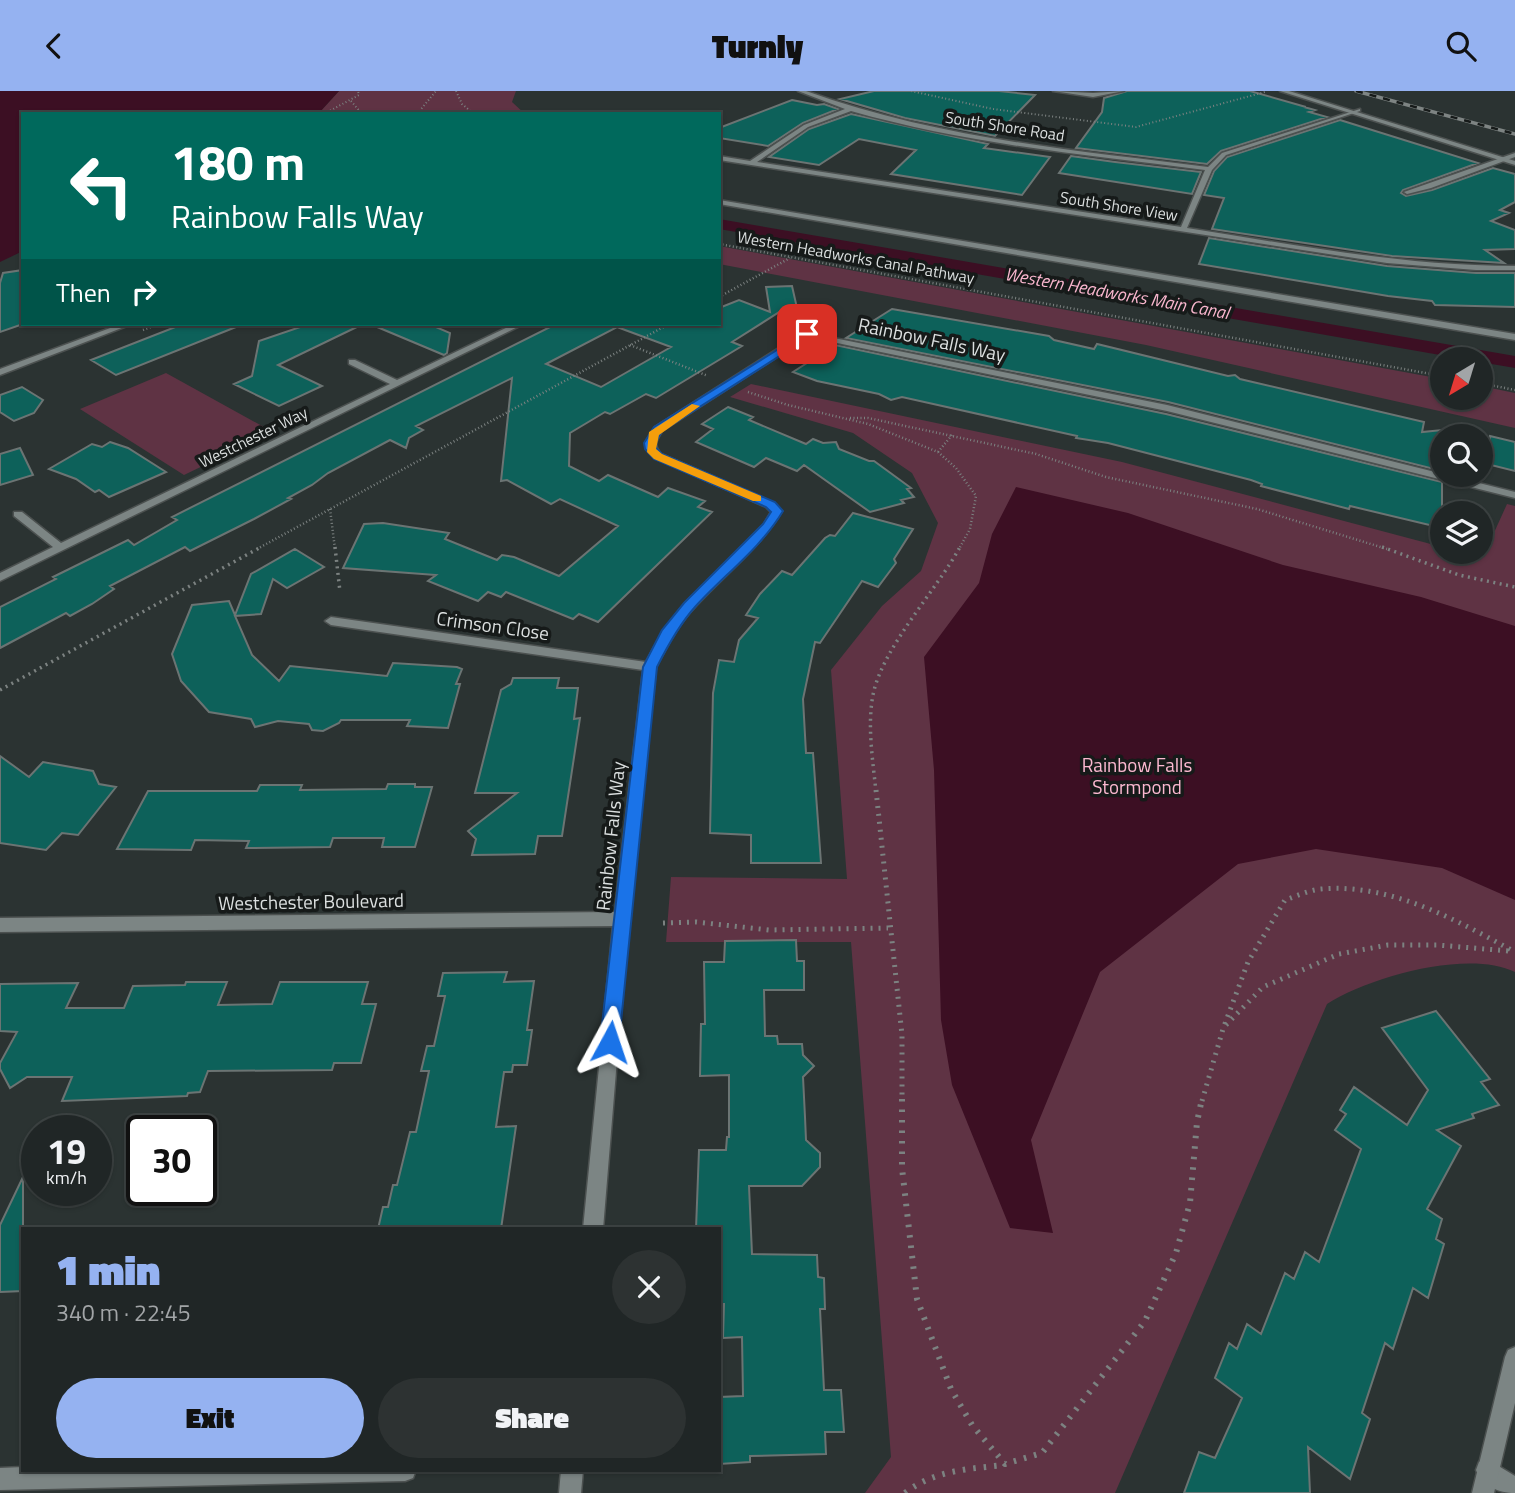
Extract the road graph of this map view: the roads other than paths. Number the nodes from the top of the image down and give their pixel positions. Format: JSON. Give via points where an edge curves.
{"nodes":[{"id":1,"x":801,"y":91,"type":"edge"},
{"id":2,"x":1056,"y":91,"type":"edge"},
{"id":3,"x":1121,"y":91,"type":"edge"},
{"id":4,"x":1283,"y":91,"type":"edge"},
{"id":5,"x":850,"y":109,"type":"junction"},
{"id":6,"x":1358,"y":110,"type":"junction"},
{"id":7,"x":1348,"y":113,"type":"junction"},
{"id":8,"x":1515,"y":155,"type":"edge"},
{"id":9,"x":721,"y":158,"type":"edge"},
{"id":10,"x":1503,"y":160,"type":"junction"},
{"id":11,"x":751,"y":163,"type":"junction"},
{"id":12,"x":1515,"y":163,"type":"edge"},
{"id":13,"x":1209,"y":169,"type":"junction"},
{"id":14,"x":1408,"y":192,"type":"dead end"},
{"id":15,"x":721,"y":202,"type":"edge"},
{"id":16,"x":1183,"y":230,"type":"junction"},
{"id":17,"x":1515,"y":268,"type":"edge"},
{"id":18,"x":123,"y":326,"type":"edge"},
{"id":19,"x":516,"y":326,"type":"edge"},
{"id":20,"x":1515,"y":337,"type":"edge"},
{"id":21,"x":352,"y":362,"type":"dead end"},
{"id":22,"x":0,"y":372,"type":"edge"},
{"id":23,"x":397,"y":384,"type":"junction"},
{"id":24,"x":1515,"y":495,"type":"edge"},
{"id":25,"x":18,"y":514,"type":"dead end"},
{"id":26,"x":61,"y":548,"type":"junction"},
{"id":27,"x":0,"y":577,"type":"edge"},
{"id":28,"x":331,"y":621,"type":"dead end"},
{"id":29,"x":650,"y":667,"type":"junction"},
{"id":30,"x":621,"y":919,"type":"junction"},
{"id":31,"x":0,"y":925,"type":"edge"},
{"id":32,"x":593,"y":1227,"type":"edge"},
{"id":33,"x":1515,"y":1357,"type":"edge"},
{"id":34,"x":1487,"y":1470,"type":"junction"},
{"id":35,"x":315,"y":1472,"type":"edge"},
{"id":36,"x":572,"y":1472,"type":"edge"},
{"id":37,"x":0,"y":1479,"type":"edge"},
{"id":38,"x":1515,"y":1490,"type":"edge"},
{"id":39,"x":570,"y":1493,"type":"edge"},
{"id":40,"x":1483,"y":1493,"type":"edge"}],
"edges":[{"from":1,"to":5,"type":"street","name":"South Shore Road"},
{"from":2,"to":3,"type":"street","via":[[1093,96]]},
{"from":4,"to":6,"type":"street"},
{"from":4,"to":7,"type":"street"},
{"from":5,"to":11,"type":"street","via":[[806,126]]},
{"from":5,"to":13,"type":"street","name":"South Shore Road","via":[[978,137]]},
{"from":6,"to":7,"type":"street"},
{"from":6,"to":8,"type":"street"},
{"from":7,"to":10,"type":"street"},
{"from":7,"to":13,"type":"street","via":[[1233,150]]},
{"from":8,"to":10,"type":"street"},
{"from":9,"to":11,"type":"street","name":"South Shore View"},
{"from":10,"to":12,"type":"street"},
{"from":10,"to":14,"type":"street"},
{"from":11,"to":16,"type":"street","name":"South Shore View"},
{"from":13,"to":16,"type":"street"},
{"from":15,"to":20,"type":"street"},
{"from":16,"to":17,"type":"street","name":"South Shore View","via":[[1387,261]]},
{"from":18,"to":22,"type":"street"},
{"from":19,"to":23,"type":"street","name":"Westchester Way"},
{"from":21,"to":23,"type":"street"},
{"from":23,"to":26,"type":"street","name":"Westchester Way"},
{"from":24,"to":29,"type":"street","name":"Rainbow Falls Way","via":[[1167,408],[807,334],[653,434],[651,449],[658,456],[777,511],[768,526],[689,606]]},
{"from":25,"to":26,"type":"street"},
{"from":26,"to":27,"type":"street","name":"Westchester Way"},
{"from":28,"to":29,"type":"street","name":"Crimson Close"},
{"from":29,"to":30,"type":"street","name":"Rainbow Falls Way"},
{"from":30,"to":31,"type":"street","name":"Westchester Boulevard"},
{"from":30,"to":32,"type":"street","name":"Rainbow Falls Way"},
{"from":33,"to":34,"type":"street"},
{"from":34,"to":38,"type":"street"},
{"from":34,"to":40,"type":"street"},
{"from":35,"to":37,"type":"street"},
{"from":36,"to":39,"type":"street"}]}
